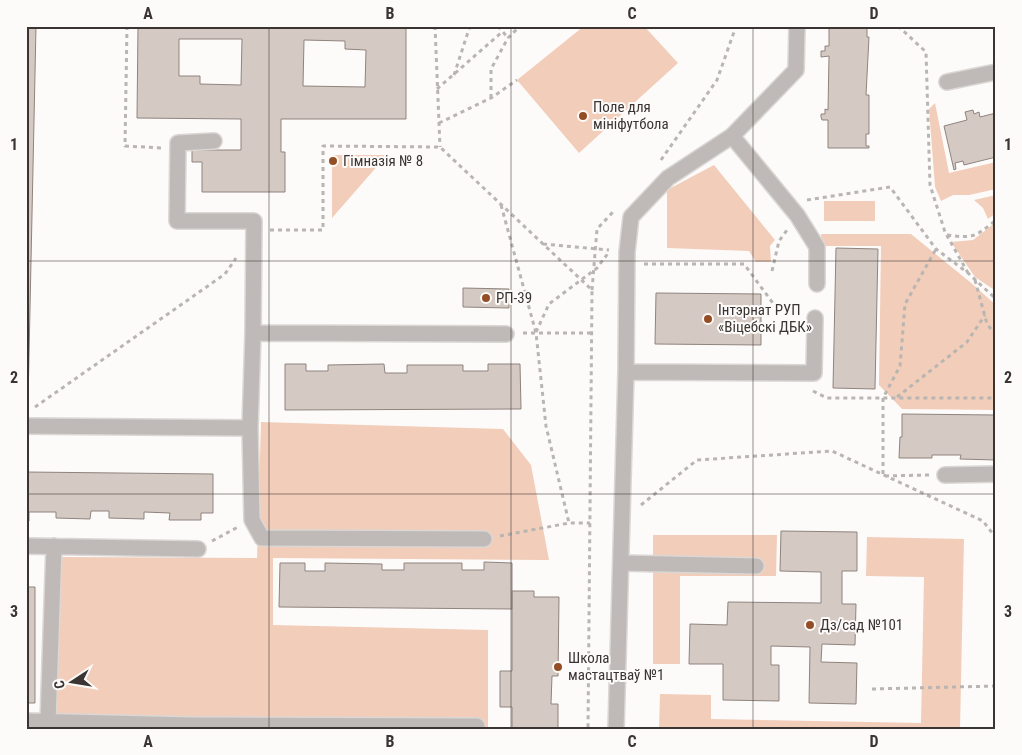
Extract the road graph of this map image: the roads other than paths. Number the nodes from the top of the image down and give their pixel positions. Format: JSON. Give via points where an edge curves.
{"nodes":[{"id":1,"x":797,"y":26,"type":"edge"},
{"id":2,"x":996,"y":72,"type":"edge"},
{"id":3,"x":947,"y":82,"type":"dead end"},
{"id":4,"x":732,"y":136,"type":"junction"},
{"id":5,"x":214,"y":141,"type":"dead end"},
{"id":6,"x":817,"y":284,"type":"dead end"},
{"id":7,"x":815,"y":318,"type":"dead end"},
{"id":8,"x":253,"y":334,"type":"junction"},
{"id":9,"x":506,"y":334,"type":"road end"},
{"id":10,"x":626,"y":372,"type":"junction"},
{"id":11,"x":26,"y":426,"type":"edge"},
{"id":12,"x":250,"y":428,"type":"junction"},
{"id":13,"x":996,"y":474,"type":"edge"},
{"id":14,"x":945,"y":475,"type":"road end"},
{"id":15,"x":484,"y":539,"type":"road end"},
{"id":16,"x":26,"y":546,"type":"edge"},
{"id":17,"x":54,"y":546,"type":"junction"},
{"id":18,"x":198,"y":548,"type":"road end"},
{"id":19,"x":621,"y":563,"type":"junction"},
{"id":20,"x":756,"y":566,"type":"dead end"},
{"id":21,"x":26,"y":721,"type":"edge"},
{"id":22,"x":48,"y":722,"type":"junction"},
{"id":23,"x":477,"y":726,"type":"dead end"},
{"id":24,"x":616,"y":729,"type":"edge"}],
"edges":[{"from":1,"to":4,"type":"lane","via":[[796,70]]},
{"from":2,"to":3,"type":"lane"},
{"from":4,"to":6,"type":"lane","via":[[788,204],[817,247]]},
{"from":4,"to":10,"type":"lane","via":[[668,178],[631,217]]},
{"from":5,"to":8,"type":"lane","via":[[178,143],[177,222],[254,220]]},
{"from":7,"to":10,"type":"lane","via":[[814,373]]},
{"from":8,"to":9,"type":"lane"},
{"from":8,"to":12,"type":"lane"},
{"from":10,"to":19,"type":"lane"},
{"from":11,"to":12,"type":"lane"},
{"from":12,"to":15,"type":"lane","via":[[252,520],[262,538]]},
{"from":13,"to":14,"type":"lane"},
{"from":16,"to":17,"type":"lane"},
{"from":17,"to":18,"type":"lane"},
{"from":17,"to":22,"type":"lane"},
{"from":19,"to":20,"type":"lane"},
{"from":19,"to":24,"type":"lane"},
{"from":21,"to":22,"type":"lane"},
{"from":22,"to":23,"type":"lane"}]}
